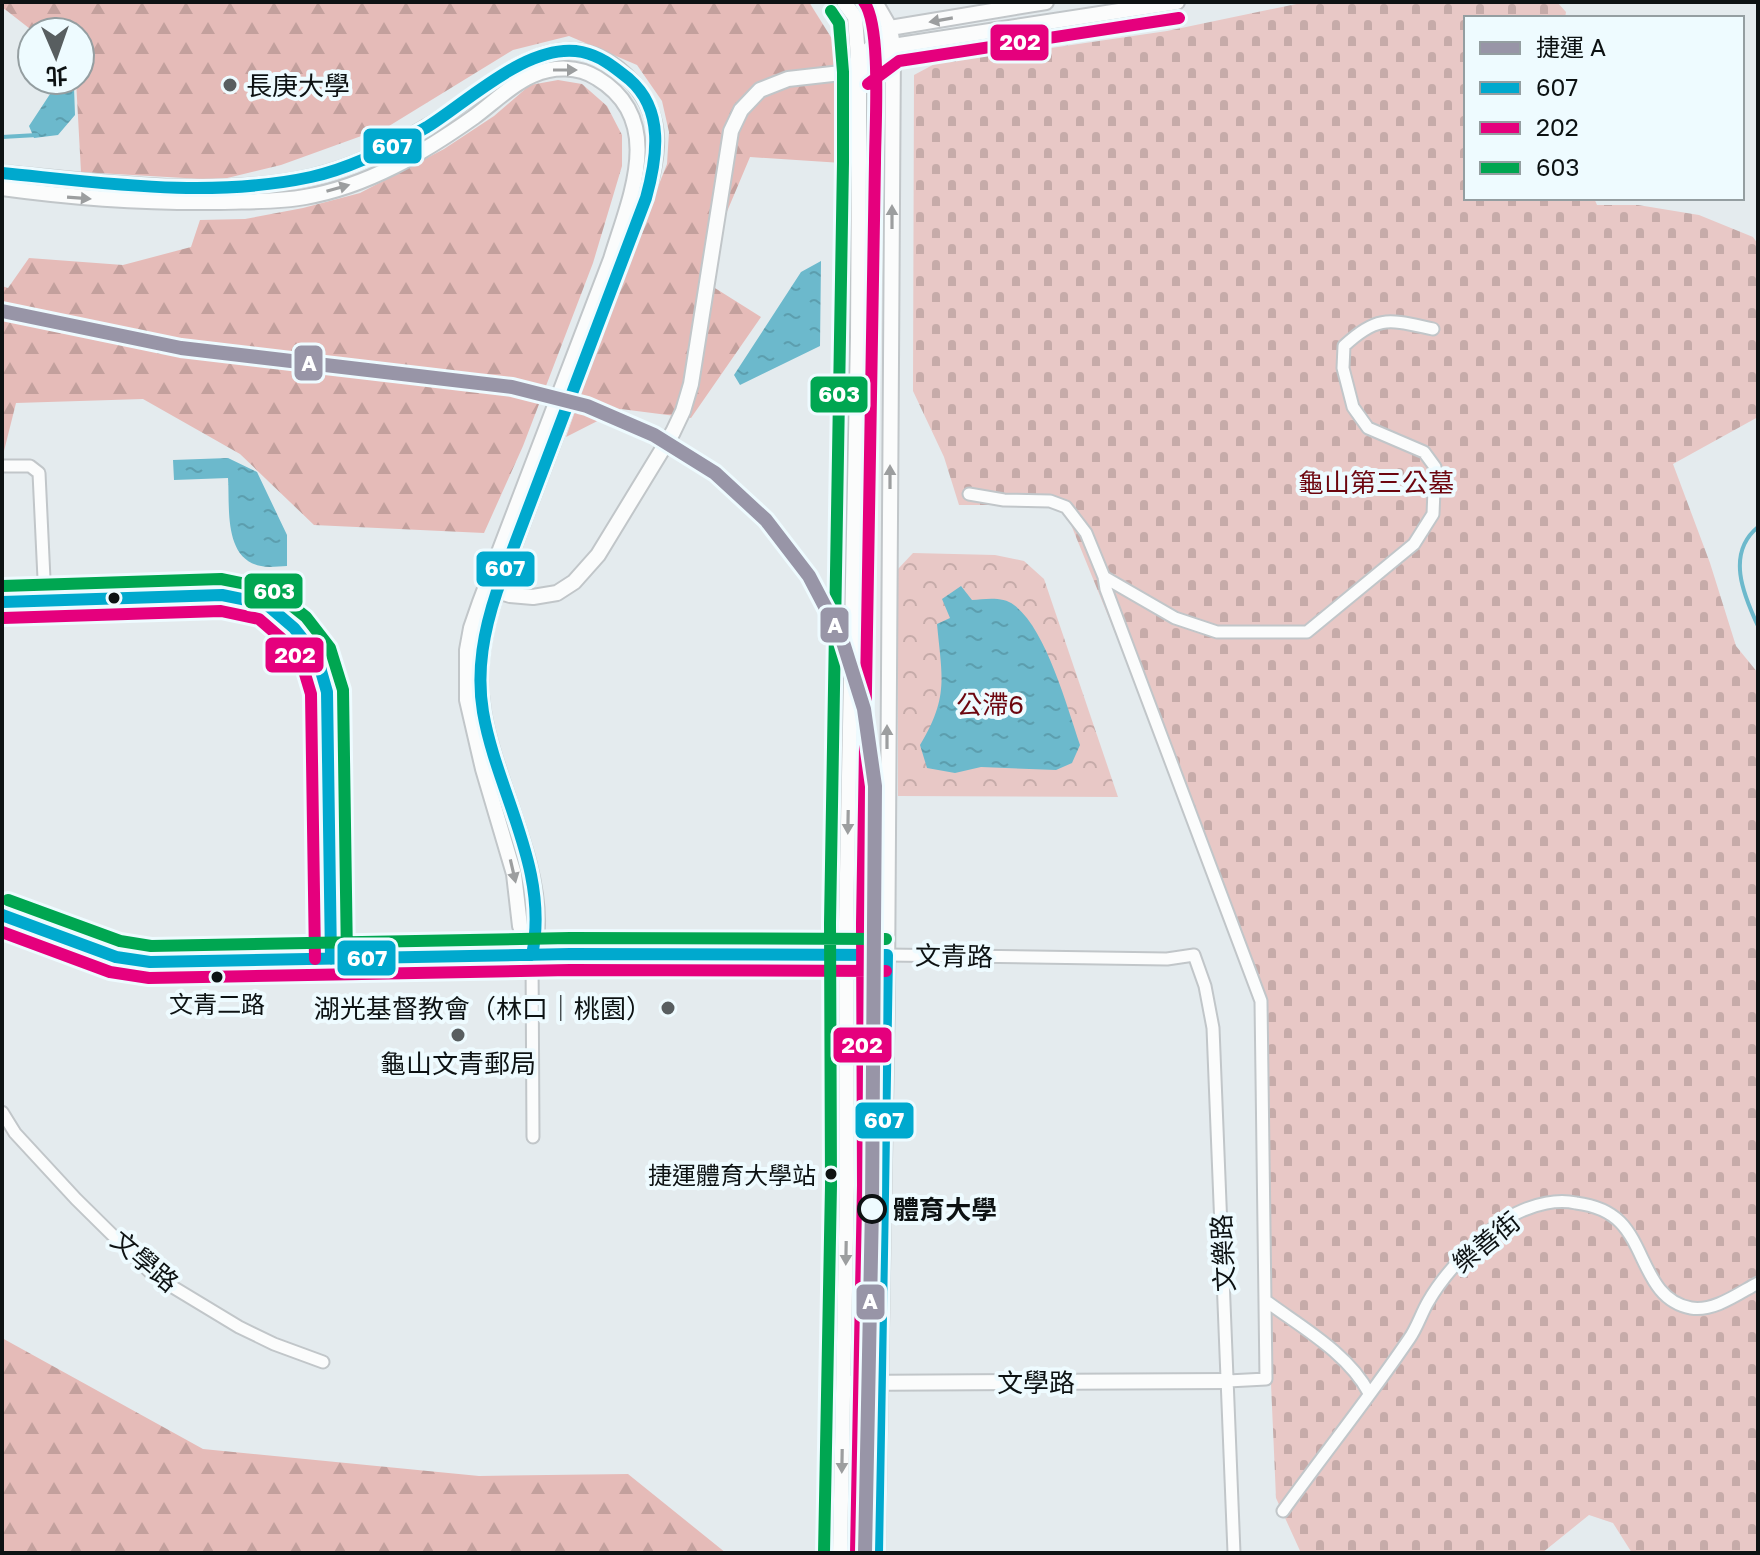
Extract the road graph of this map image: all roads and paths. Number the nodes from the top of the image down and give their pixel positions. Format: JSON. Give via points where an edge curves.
{"nodes":[{"id":1,"x":844,"y":2,"type":"edge"},
{"id":2,"x":875,"y":2,"type":"edge"},
{"id":3,"x":1046,"y":2,"type":"edge"},
{"id":4,"x":1177,"y":2,"type":"edge"},
{"id":5,"x":890,"y":28,"type":"junction"},
{"id":6,"x":893,"y":46,"type":"junction"},
{"id":7,"x":859,"y":66,"type":"junction"},
{"id":8,"x":2,"y":173,"type":"edge"},
{"id":9,"x":2,"y":188,"type":"edge"},
{"id":10,"x":1433,"y":329,"type":"dead end"},
{"id":11,"x":2,"y":466,"type":"edge"},
{"id":12,"x":969,"y":494,"type":"dead end"},
{"id":13,"x":1104,"y":577,"type":"junction"},
{"id":14,"x":495,"y":584,"type":"junction"},
{"id":15,"x":45,"y":600,"type":"junction"},
{"id":16,"x":2,"y":602,"type":"edge"},
{"id":17,"x":2,"y":915,"type":"edge"},
{"id":18,"x":532,"y":955,"type":"junction"},
{"id":19,"x":887,"y":955,"type":"junction"},
{"id":20,"x":1194,"y":955,"type":"joint"},
{"id":21,"x":846,"y":956,"type":"junction"},
{"id":22,"x":331,"y":959,"type":"junction"},
{"id":23,"x":2,"y":1112,"type":"edge"},
{"id":24,"x":533,"y":1137,"type":"dead end"},
{"id":25,"x":1758,"y":1283,"type":"edge"},
{"id":26,"x":1266,"y":1301,"type":"junction"},
{"id":27,"x":323,"y":1362,"type":"dead end"},
{"id":28,"x":1228,"y":1381,"type":"junction"},
{"id":29,"x":844,"y":1383,"type":"junction"},
{"id":30,"x":880,"y":1383,"type":"junction"},
{"id":31,"x":1369,"y":1393,"type":"junction"},
{"id":32,"x":1283,"y":1511,"type":"dead end"},
{"id":33,"x":840,"y":1553,"type":"edge"},
{"id":34,"x":877,"y":1553,"type":"edge"},
{"id":35,"x":1234,"y":1553,"type":"edge"}],
"edges":[{"from":1,"to":7,"type":"street","via":[[855,17]]},
{"from":2,"to":5,"type":"street"},
{"from":3,"to":5,"type":"street","one_way":true},
{"from":4,"to":6,"type":"street"},
{"from":5,"to":6,"type":"street"},
{"from":5,"to":7,"type":"street"},
{"from":6,"to":7,"type":"street"},
{"from":19,"to":6,"type":"street","one_way":true},
{"from":7,"to":14,"type":"street","via":[[788,79],[760,90],[741,110],[726,155],[693,373],[679,421],[598,555],[574,582],[557,593],[533,597],[510,595]]},
{"from":7,"to":21,"type":"street","one_way":true},
{"from":8,"to":14,"type":"street","via":[[143,187],[249,185],[311,177],[368,160],[530,58],[574,52],[594,56],[622,73],[655,117],[655,165],[630,245]]},
{"from":9,"to":14,"type":"street","one_way":true,"via":[[74,198],[175,202],[305,197],[423,153],[533,75],[559,68],[587,71],[609,84],[636,124],[637,168],[611,259]]},
{"from":10,"to":13,"type":"street","via":[[1381,321],[1344,346],[1343,368],[1353,407],[1368,428],[1424,452],[1435,467],[1433,514],[1414,544],[1307,632],[1217,632],[1175,618]]},
{"from":11,"to":15,"type":"street","via":[[30,466],[39,473]]},
{"from":12,"to":13,"type":"street","via":[[1066,507],[1086,533]]},
{"from":13,"to":26,"type":"street","via":[[1261,1001]]},
{"from":14,"to":18,"type":"street","via":[[471,628],[467,700],[514,874],[520,926]]},
{"from":15,"to":16,"type":"street"},
{"from":15,"to":22,"type":"street","via":[[222,595],[266,604],[294,628],[317,657],[327,692]]},
{"from":17,"to":22,"type":"street","name":"文青路","via":[[116,957],[150,962]]},
{"from":18,"to":21,"type":"street","name":"文青路"},
{"from":18,"to":22,"type":"street","name":"文青路"},
{"from":18,"to":24,"type":"street"},
{"from":19,"to":20,"type":"street","name":"文青路"},
{"from":19,"to":21,"type":"street","name":"文青路"},
{"from":19,"to":30,"type":"street"},
{"from":20,"to":28,"type":"street","name":"文樂路","via":[[1213,1028]]},
{"from":21,"to":29,"type":"street","one_way":true},
{"from":23,"to":27,"type":"street","name":"文學路","via":[[76,1199],[153,1275],[239,1327]]},
{"from":25,"to":31,"type":"street","name":"樂善街","via":[[1719,1304],[1693,1309],[1675,1302],[1651,1279],[1621,1222],[1597,1206],[1540,1203],[1515,1214],[1448,1271]]},
{"from":26,"to":28,"type":"street","via":[[1266,1379]]},
{"from":26,"to":31,"type":"street","via":[[1323,1343],[1360,1377]]},
{"from":28,"to":30,"type":"street","name":"文學路"},
{"from":28,"to":35,"type":"street","name":"文樂路"},
{"from":29,"to":30,"type":"street","name":"文學路"},
{"from":29,"to":33,"type":"street","one_way":true},
{"from":30,"to":34,"type":"street"},
{"from":31,"to":32,"type":"street","name":"樂善街"}]}
